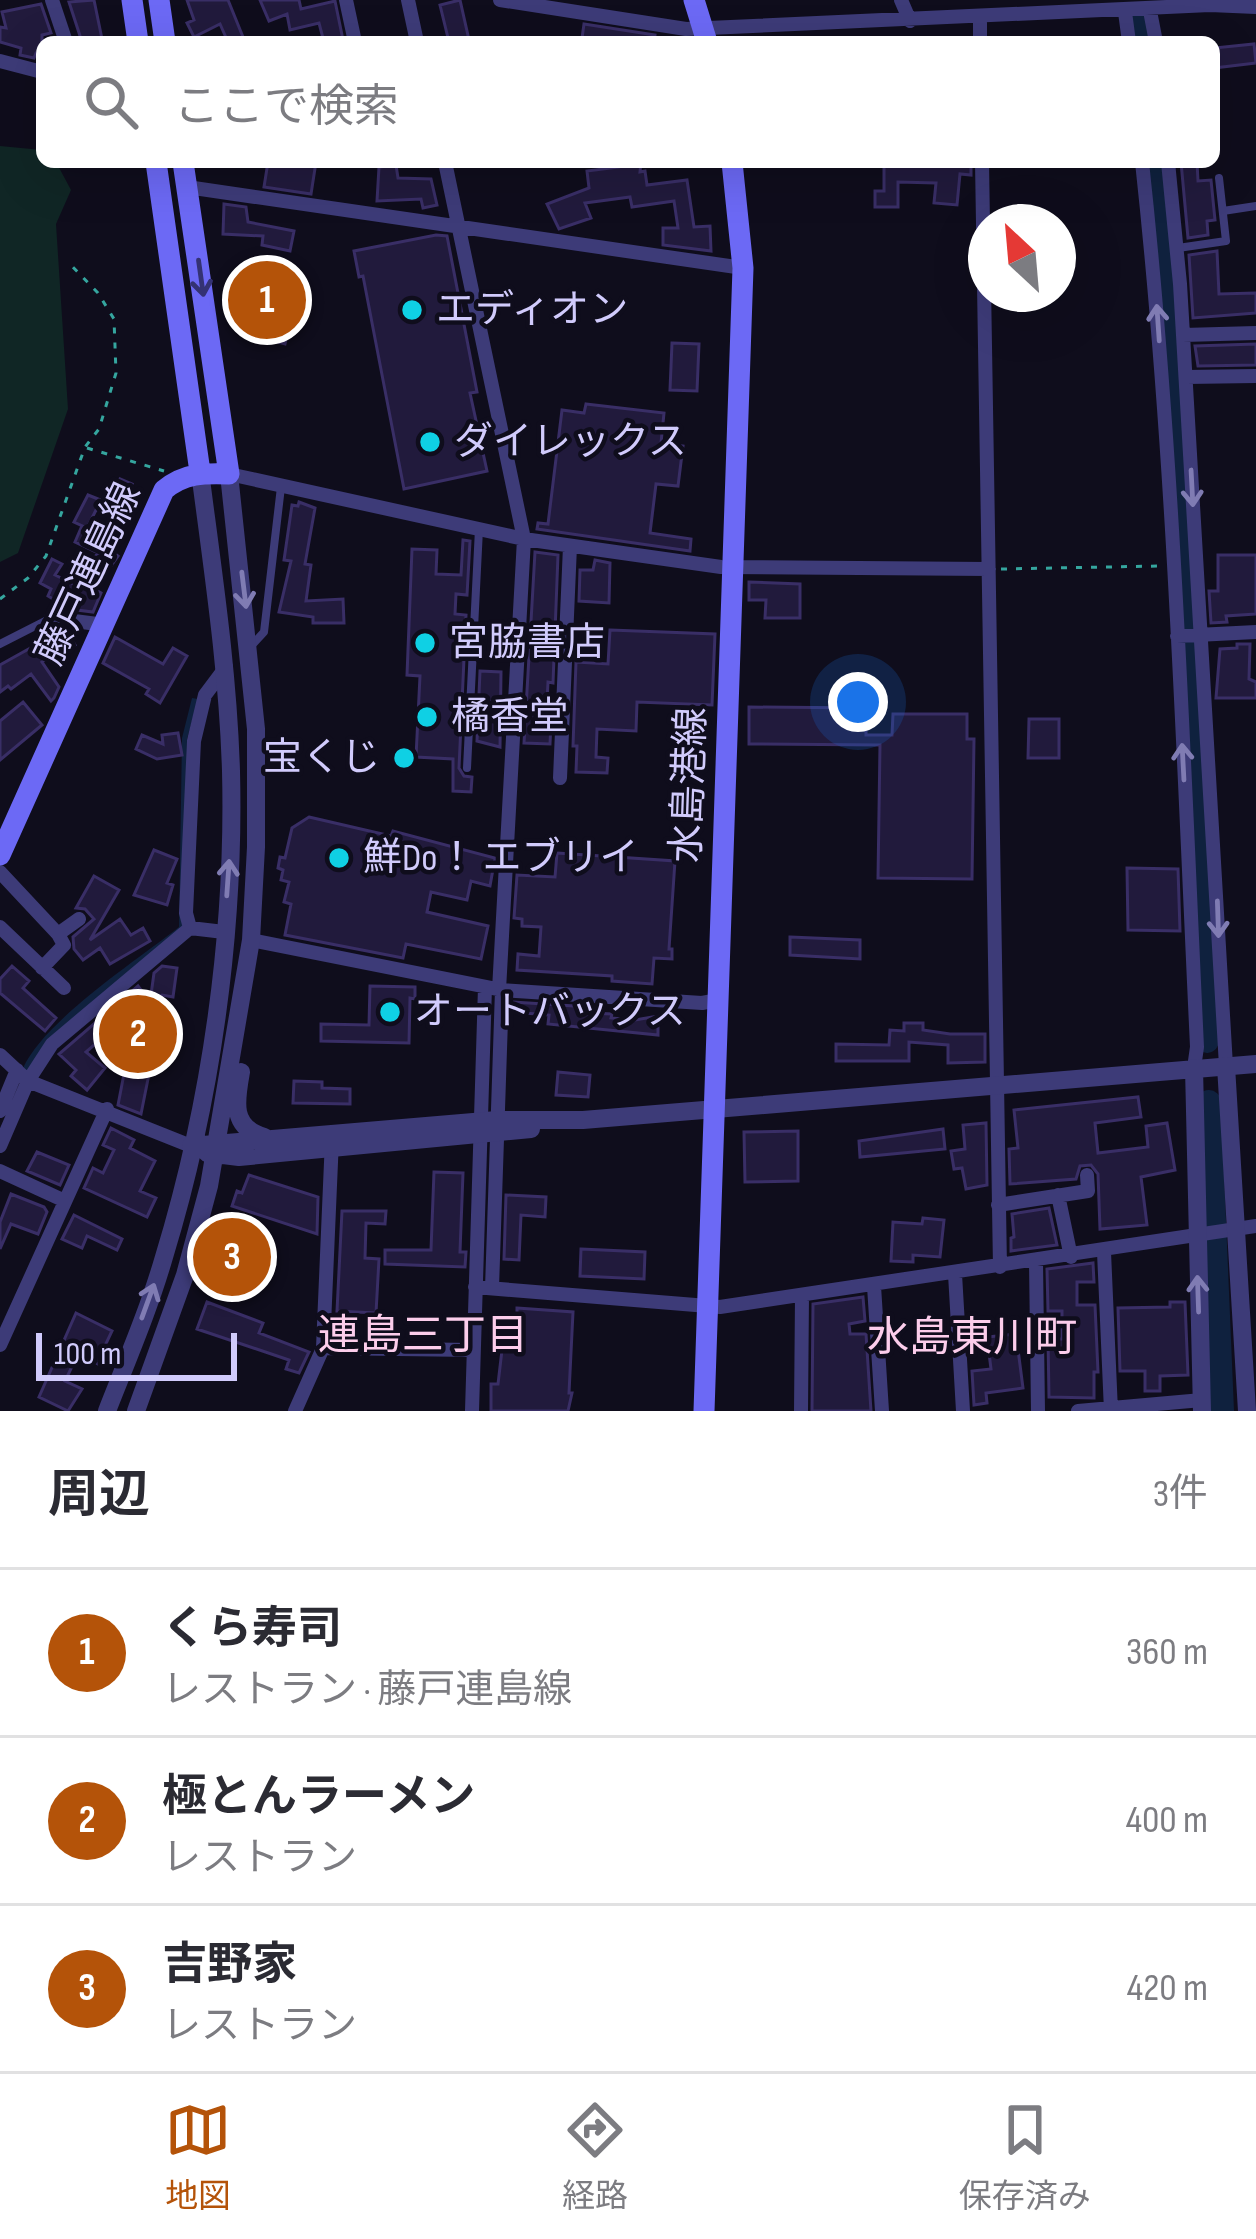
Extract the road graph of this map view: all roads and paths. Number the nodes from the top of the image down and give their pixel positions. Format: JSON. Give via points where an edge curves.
{"nodes":[{"id":1,"x":52,"y":0,"type":"edge"},
{"id":2,"x":131,"y":0,"type":"edge"},
{"id":3,"x":158,"y":0,"type":"edge"},
{"id":4,"x":346,"y":0,"type":"edge"},
{"id":5,"x":408,"y":0,"type":"edge"},
{"id":6,"x":500,"y":0,"type":"edge"},
{"id":7,"x":694,"y":0,"type":"edge"},
{"id":8,"x":901,"y":0,"type":"edge"},
{"id":9,"x":1254,"y":6,"type":"edge"},
{"id":10,"x":1137,"y":8,"type":"edge"},
{"id":11,"x":980,"y":18,"type":"junction"},
{"id":12,"x":910,"y":20,"type":"junction"},
{"id":13,"x":705,"y":35,"type":"edge"},
{"id":14,"x":64,"y":36,"type":"edge"},
{"id":15,"x":137,"y":36,"type":"edge"},
{"id":16,"x":164,"y":36,"type":"edge"},
{"id":17,"x":354,"y":36,"type":"edge"},
{"id":18,"x":416,"y":36,"type":"edge"},
{"id":19,"x":980,"y":36,"type":"edge"},
{"id":20,"x":1153,"y":36,"type":"edge"},
{"id":21,"x":0,"y":61,"type":"edge"},
{"id":22,"x":36,"y":70,"type":"edge"},
{"id":23,"x":157,"y":168,"type":"edge"},
{"id":24,"x":184,"y":168,"type":"edge"},
{"id":25,"x":446,"y":168,"type":"edge"},
{"id":26,"x":733,"y":168,"type":"edge"},
{"id":27,"x":982,"y":168,"type":"edge"},
{"id":28,"x":1143,"y":168,"type":"edge"},
{"id":29,"x":1169,"y":168,"type":"edge"},
{"id":30,"x":1219,"y":178,"type":"dead end"},
{"id":31,"x":187,"y":187,"type":"junction"},
{"id":32,"x":1256,"y":206,"type":"edge"},
{"id":33,"x":1223,"y":211,"type":"junction"},
{"id":34,"x":457,"y":228,"type":"junction"},
{"id":35,"x":1176,"y":249,"type":"junction"},
{"id":36,"x":68,"y":262,"type":"dead end"},
{"id":37,"x":742,"y":268,"type":"junction"},
{"id":38,"x":1256,"y":333,"type":"edge"},
{"id":39,"x":1183,"y":335,"type":"junction"},
{"id":40,"x":1256,"y":376,"type":"edge"},
{"id":41,"x":1186,"y":377,"type":"junction"},
{"id":42,"x":1166,"y":421,"type":"junction"},
{"id":43,"x":1187,"y":421,"type":"junction"},
{"id":44,"x":85,"y":447,"type":"junction"},
{"id":45,"x":200,"y":472,"type":"junction"},
{"id":46,"x":230,"y":474,"type":"junction"},
{"id":47,"x":170,"y":476,"type":"dead end"},
{"id":48,"x":281,"y":486,"type":"junction"},
{"id":49,"x":478,"y":527,"type":"junction"},
{"id":50,"x":520,"y":538,"type":"junction"},
{"id":51,"x":570,"y":546,"type":"junction"},
{"id":52,"x":1174,"y":566,"type":"junction"},
{"id":53,"x":734,"y":568,"type":"junction"},
{"id":54,"x":989,"y":569,"type":"junction"},
{"id":55,"x":0,"y":599,"type":"edge"},
{"id":56,"x":51,"y":618,"type":"joint"},
{"id":57,"x":105,"y":625,"type":"junction"},
{"id":58,"x":1256,"y":632,"type":"edge"},
{"id":59,"x":1189,"y":635,"type":"junction"},
{"id":60,"x":0,"y":644,"type":"edge"},
{"id":61,"x":250,"y":647,"type":"junction"},
{"id":62,"x":226,"y":667,"type":"junction"},
{"id":63,"x":467,"y":768,"type":"dead end"},
{"id":64,"x":560,"y":778,"type":"dead end"},
{"id":65,"x":0,"y":855,"type":"edge"},
{"id":66,"x":1203,"y":863,"type":"junction"},
{"id":67,"x":0,"y":872,"type":"edge"},
{"id":68,"x":79,"y":919,"type":"dead end"},
{"id":69,"x":0,"y":927,"type":"edge"},
{"id":70,"x":190,"y":928,"type":"junction"},
{"id":71,"x":224,"y":932,"type":"junction"},
{"id":72,"x":58,"y":934,"type":"junction"},
{"id":73,"x":251,"y":940,"type":"junction"},
{"id":74,"x":42,"y":968,"type":"junction"},
{"id":75,"x":64,"y":988,"type":"dead end"},
{"id":76,"x":495,"y":989,"type":"junction"},
{"id":77,"x":718,"y":1000,"type":"junction"},
{"id":78,"x":240,"y":1014,"type":"junction"},
{"id":79,"x":0,"y":1055,"type":"edge"},
{"id":80,"x":1256,"y":1064,"type":"edge"},
{"id":81,"x":1226,"y":1066,"type":"junction"},
{"id":82,"x":1194,"y":1068,"type":"junction"},
{"id":83,"x":23,"y":1075,"type":"junction"},
{"id":84,"x":995,"y":1085,"type":"junction"},
{"id":85,"x":107,"y":1109,"type":"junction"},
{"id":86,"x":714,"y":1110,"type":"junction"},
{"id":87,"x":0,"y":1111,"type":"edge"},
{"id":88,"x":488,"y":1128,"type":"junction"},
{"id":89,"x":273,"y":1139,"type":"junction"},
{"id":90,"x":332,"y":1141,"type":"junction"},
{"id":91,"x":0,"y":1146,"type":"edge"},
{"id":92,"x":191,"y":1146,"type":"junction"},
{"id":93,"x":216,"y":1150,"type":"junction"},
{"id":94,"x":0,"y":1171,"type":"edge"},
{"id":95,"x":1087,"y":1175,"type":"dead end"},
{"id":96,"x":1058,"y":1195,"type":"junction"},
{"id":97,"x":65,"y":1201,"type":"junction"},
{"id":98,"x":998,"y":1204,"type":"junction"},
{"id":99,"x":1240,"y":1228,"type":"edge"},
{"id":100,"x":1202,"y":1234,"type":"junction"},
{"id":101,"x":1104,"y":1252,"type":"junction"},
{"id":102,"x":1071,"y":1257,"type":"junction"},
{"id":103,"x":1036,"y":1262,"type":"junction"},
{"id":104,"x":1000,"y":1267,"type":"junction"},
{"id":105,"x":955,"y":1274,"type":"junction"},
{"id":106,"x":874,"y":1286,"type":"junction"},
{"id":107,"x":483,"y":1287,"type":"junction"},
{"id":108,"x":802,"y":1296,"type":"junction"},
{"id":109,"x":707,"y":1307,"type":"junction"},
{"id":110,"x":0,"y":1345,"type":"edge"},
{"id":111,"x":323,"y":1348,"type":"junction"},
{"id":112,"x":472,"y":1351,"type":"junction"},
{"id":113,"x":1250,"y":1351,"type":"edge"},
{"id":114,"x":1202,"y":1405,"type":"edge"},
{"id":115,"x":1111,"y":1409,"type":"edge"},
{"id":116,"x":107,"y":1411,"type":"edge"},
{"id":117,"x":136,"y":1411,"type":"edge"},
{"id":118,"x":295,"y":1411,"type":"edge"},
{"id":119,"x":472,"y":1411,"type":"edge"},
{"id":120,"x":704,"y":1411,"type":"edge"},
{"id":121,"x":800,"y":1411,"type":"edge"},
{"id":122,"x":882,"y":1411,"type":"edge"},
{"id":123,"x":963,"y":1411,"type":"edge"},
{"id":124,"x":1038,"y":1411,"type":"edge"},
{"id":125,"x":1078,"y":1411,"type":"edge"},
{"id":126,"x":1246,"y":1411,"type":"edge"}],
"edges":[{"from":1,"to":14,"type":"street"},
{"from":2,"to":15,"type":"main road"},
{"from":3,"to":16,"type":"main road"},
{"from":4,"to":17,"type":"street"},
{"from":5,"to":18,"type":"street"},
{"from":6,"to":13,"type":"street"},
{"from":7,"to":13,"type":"main road"},
{"from":8,"to":12,"type":"street"},
{"from":9,"to":10,"type":"street"},
{"from":10,"to":11,"type":"street"},
{"from":10,"to":20,"type":"street"},
{"from":11,"to":12,"type":"street"},
{"from":11,"to":19,"type":"street"},
{"from":12,"to":13,"type":"street"},
{"from":21,"to":22,"type":"street"},
{"from":23,"to":45,"type":"main road","name":"藤戸連島線"},
{"from":24,"to":31,"type":"main road"},
{"from":25,"to":34,"type":"street"},
{"from":26,"to":37,"type":"main road","name":"水島港線"},
{"from":27,"to":54,"type":"street"},
{"from":42,"to":28,"type":"street","one_way":true},
{"from":29,"to":35,"type":"street"},
{"from":30,"to":33,"type":"lane"},
{"from":31,"to":34,"type":"street"},
{"from":31,"to":46,"type":"main road","one_way":true},
{"from":32,"to":33,"type":"lane"},
{"from":33,"to":35,"type":"lane","via":[[1226,241]]},
{"from":34,"to":37,"type":"street"},
{"from":34,"to":50,"type":"street"},
{"from":35,"to":39,"type":"street"},
{"from":36,"to":44,"type":"path","via":[[98,292],[117,342],[108,403]]},
{"from":37,"to":53,"type":"main road","name":"水島港線"},
{"from":38,"to":39,"type":"street"},
{"from":39,"to":41,"type":"street"},
{"from":40,"to":41,"type":"street"},
{"from":41,"to":43,"type":"street"},
{"from":42,"to":43,"type":"street"},
{"from":42,"to":52,"type":"street"},
{"from":43,"to":59,"type":"street","one_way":true},
{"from":44,"to":47,"type":"path"},
{"from":44,"to":55,"type":"path","via":[[46,556]]},
{"from":45,"to":46,"type":"main road","name":"藤戸連島線"},
{"from":45,"to":57,"type":"main road","name":"藤戸連島線","via":[[164,490]]},
{"from":45,"to":62,"type":"street"},
{"from":46,"to":48,"type":"street"},
{"from":46,"to":61,"type":"street","one_way":true},
{"from":48,"to":49,"type":"street"},
{"from":48,"to":61,"type":"lane","via":[[264,632]]},
{"from":49,"to":50,"type":"street"},
{"from":49,"to":63,"type":"lane"},
{"from":50,"to":51,"type":"street"},
{"from":50,"to":76,"type":"street"},
{"from":51,"to":53,"type":"street"},
{"from":51,"to":64,"type":"street"},
{"from":52,"to":54,"type":"path"},
{"from":52,"to":59,"type":"street"},
{"from":53,"to":54,"type":"street"},
{"from":53,"to":77,"type":"main road","name":"水島港線"},
{"from":54,"to":84,"type":"street"},
{"from":56,"to":57,"type":"street"},
{"from":56,"to":60,"type":"lane"},
{"from":57,"to":65,"type":"main road","name":"藤戸連島線"},
{"from":58,"to":59,"type":"street"},
{"from":66,"to":59,"type":"street","one_way":true},
{"from":59,"to":66,"type":"street"},
{"from":61,"to":73,"type":"street","via":[[257,794]]},
{"from":62,"to":70,"type":"street","via":[[206,695],[194,741]]},
{"from":71,"to":62,"type":"street","one_way":true},
{"from":66,"to":81,"type":"street","one_way":true},
{"from":66,"to":82,"type":"street"},
{"from":67,"to":72,"type":"street"},
{"from":68,"to":72,"type":"street"},
{"from":69,"to":74,"type":"street"},
{"from":70,"to":71,"type":"street"},
{"from":70,"to":83,"type":"street"},
{"from":71,"to":92,"type":"street"},
{"from":72,"to":74,"type":"street","via":[[64,945]]},
{"from":73,"to":76,"type":"street"},
{"from":73,"to":78,"type":"street"},
{"from":74,"to":75,"type":"street"},
{"from":76,"to":77,"type":"street"},
{"from":76,"to":88,"type":"street"},
{"from":77,"to":86,"type":"main road","name":"水島港線"},
{"from":78,"to":89,"type":"street","via":[[246,1039],[239,1120]]},
{"from":78,"to":93,"type":"street"},
{"from":79,"to":83,"type":"street"},
{"from":80,"to":81,"type":"street"},
{"from":81,"to":82,"type":"street"},
{"from":81,"to":99,"type":"street"},
{"from":82,"to":84,"type":"street"},
{"from":82,"to":100,"type":"street"},
{"from":83,"to":85,"type":"street"},
{"from":83,"to":87,"type":"street"},
{"from":83,"to":91,"type":"street"},
{"from":84,"to":86,"type":"street"},
{"from":84,"to":98,"type":"street"},
{"from":85,"to":92,"type":"street"},
{"from":85,"to":97,"type":"street"},
{"from":86,"to":88,"type":"street"},
{"from":86,"to":109,"type":"main road","name":"水島港線"},
{"from":88,"to":90,"type":"street"},
{"from":88,"to":107,"type":"street"},
{"from":89,"to":90,"type":"street"},
{"from":89,"to":93,"type":"street"},
{"from":90,"to":93,"type":"street"},
{"from":90,"to":111,"type":"street"},
{"from":92,"to":93,"type":"street"},
{"from":116,"to":92,"type":"street","one_way":true,"via":[[163,1261]]},
{"from":93,"to":117,"type":"street","via":[[185,1275]]},
{"from":94,"to":97,"type":"street"},
{"from":95,"to":96,"type":"street","via":[[1088,1191]]},
{"from":96,"to":98,"type":"street"},
{"from":96,"to":102,"type":"street"},
{"from":97,"to":110,"type":"street"},
{"from":98,"to":104,"type":"street"},
{"from":99,"to":100,"type":"street"},
{"from":99,"to":113,"type":"street"},
{"from":100,"to":101,"type":"street"},
{"from":114,"to":100,"type":"street","one_way":true},
{"from":101,"to":102,"type":"street"},
{"from":101,"to":115,"type":"street"},
{"from":102,"to":103,"type":"street"},
{"from":103,"to":104,"type":"street"},
{"from":103,"to":124,"type":"street"},
{"from":104,"to":105,"type":"street"},
{"from":105,"to":106,"type":"street"},
{"from":105,"to":123,"type":"street"},
{"from":106,"to":108,"type":"street"},
{"from":106,"to":122,"type":"street"},
{"from":107,"to":109,"type":"street"},
{"from":107,"to":112,"type":"street"},
{"from":108,"to":109,"type":"street"},
{"from":108,"to":121,"type":"street"},
{"from":109,"to":120,"type":"main road","name":"水島港線"},
{"from":111,"to":112,"type":"street"},
{"from":111,"to":118,"type":"street"},
{"from":112,"to":119,"type":"street"},
{"from":113,"to":126,"type":"street"},
{"from":114,"to":115,"type":"street"},
{"from":115,"to":125,"type":"street"}]}
